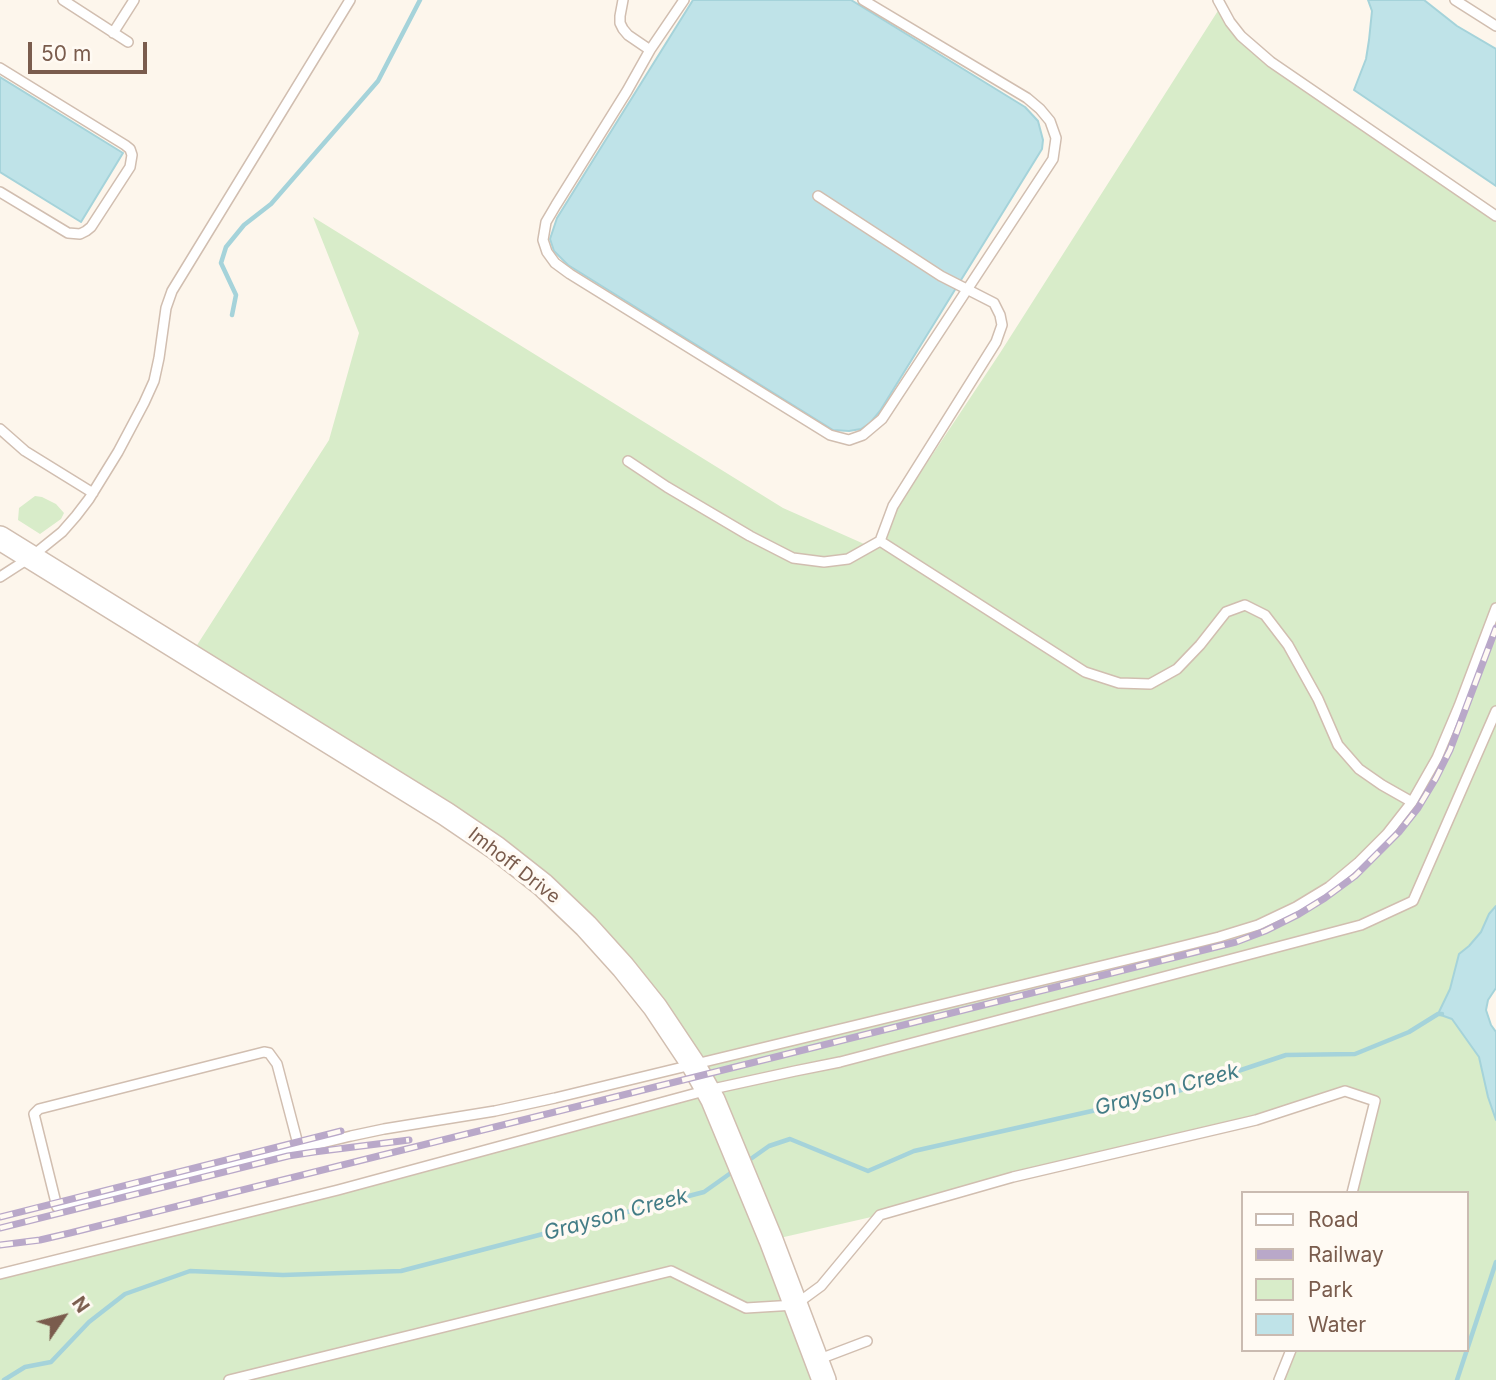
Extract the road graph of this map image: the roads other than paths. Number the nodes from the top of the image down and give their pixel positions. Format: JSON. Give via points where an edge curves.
{"nodes":[{"id":1,"x":63,"y":0,"type":"edge"},
{"id":2,"x":134,"y":0,"type":"edge"},
{"id":3,"x":350,"y":0,"type":"edge"},
{"id":4,"x":623,"y":0,"type":"edge"},
{"id":5,"x":684,"y":0,"type":"edge"},
{"id":6,"x":863,"y":0,"type":"edge"},
{"id":7,"x":1218,"y":0,"type":"edge"},
{"id":8,"x":1455,"y":0,"type":"edge"},
{"id":9,"x":1496,"y":26,"type":"edge"},
{"id":10,"x":113,"y":33,"type":"junction"},
{"id":11,"x":128,"y":42,"type":"dead end"},
{"id":12,"x":650,"y":50,"type":"junction"},
{"id":13,"x":0,"y":68,"type":"edge"},
{"id":14,"x":0,"y":191,"type":"edge"},
{"id":15,"x":818,"y":196,"type":"dead end"},
{"id":16,"x":1496,"y":216,"type":"edge"},
{"id":17,"x":966,"y":290,"type":"junction"},
{"id":18,"x":0,"y":429,"type":"edge"},
{"id":19,"x":628,"y":461,"type":"dead end"},
{"id":20,"x":93,"y":493,"type":"junction"},
{"id":21,"x":0,"y":538,"type":"edge"},
{"id":22,"x":880,"y":541,"type":"junction"},
{"id":23,"x":31,"y":557,"type":"junction"},
{"id":24,"x":0,"y":577,"type":"edge"},
{"id":25,"x":1496,"y":608,"type":"edge"},
{"id":26,"x":1496,"y":711,"type":"edge"},
{"id":27,"x":1412,"y":802,"type":"junction"},
{"id":28,"x":693,"y":1064,"type":"junction"},
{"id":29,"x":710,"y":1095,"type":"junction"},
{"id":30,"x":299,"y":1148,"type":"junction"},
{"id":31,"x":1352,"y":1191,"type":"edge"},
{"id":32,"x":0,"y":1275,"type":"edge"},
{"id":33,"x":795,"y":1305,"type":"junction"},
{"id":34,"x":867,"y":1341,"type":"dead end"},
{"id":35,"x":1290,"y":1352,"type":"edge"},
{"id":36,"x":819,"y":1371,"type":"edge"},
{"id":37,"x":229,"y":1380,"type":"edge"},
{"id":38,"x":1279,"y":1380,"type":"edge"}],
"edges":[{"from":1,"to":10,"type":"lane"},
{"from":2,"to":10,"type":"lane"},
{"from":3,"to":20,"type":"lane","via":[[172,291],[154,380]]},
{"from":4,"to":12,"type":"lane","via":[[623,29]]},
{"from":5,"to":12,"type":"lane"},
{"from":6,"to":17,"type":"lane","via":[[1027,98],[1050,121],[1056,138],[1053,159]]},
{"from":7,"to":16,"type":"lane","via":[[1241,36],[1262,55]]},
{"from":8,"to":9,"type":"lane"},
{"from":10,"to":11,"type":"lane"},
{"from":12,"to":17,"type":"lane","via":[[546,222],[543,240],[555,263],[830,435],[849,440],[883,419]]},
{"from":13,"to":14,"type":"lane","via":[[125,145],[132,155],[130,167],[104,207],[80,234],[68,233]]},
{"from":15,"to":17,"type":"lane"},
{"from":17,"to":22,"type":"lane","via":[[994,303],[1002,325],[893,506]]},
{"from":18,"to":20,"type":"lane","via":[[25,451]]},
{"from":19,"to":22,"type":"lane","via":[[793,558],[848,559]]},
{"from":20,"to":23,"type":"lane","via":[[62,532]]},
{"from":21,"to":23,"type":"street","name":"Imhoff Drive"},
{"from":22,"to":27,"type":"lane","via":[[1085,673],[1118,683],[1150,684],[1177,669],[1226,612],[1245,605],[1265,615],[1288,645],[1338,745],[1359,769]]},
{"from":23,"to":24,"type":"lane"},
{"from":23,"to":28,"type":"street","name":"Imhoff Drive","via":[[496,848],[586,926],[655,1007]]},
{"from":25,"to":27,"type":"lane","via":[[1437,758]]},
{"from":26,"to":29,"type":"lane","via":[[1413,901],[1361,925]]},
{"from":27,"to":28,"type":"lane","via":[[1388,834],[1329,887],[1258,925]]},
{"from":28,"to":29,"type":"street","name":"Imhoff Drive"},
{"from":28,"to":30,"type":"lane","via":[[495,1111]]},
{"from":29,"to":32,"type":"lane"},
{"from":29,"to":33,"type":"street","name":"Imhoff Drive"},
{"from":30,"to":30,"type":"lane","via":[[57,1207],[34,1114],[39,1109],[264,1052],[277,1064]]},
{"from":31,"to":33,"type":"lane","via":[[1375,1101],[1345,1091],[1256,1120],[1013,1177],[880,1215],[821,1286]]},
{"from":33,"to":36,"type":"street","name":"Imhoff Drive"},
{"from":33,"to":37,"type":"lane","via":[[746,1308],[671,1271]]},
{"from":34,"to":36,"type":"lane"},
{"from":35,"to":38,"type":"lane"}]}
